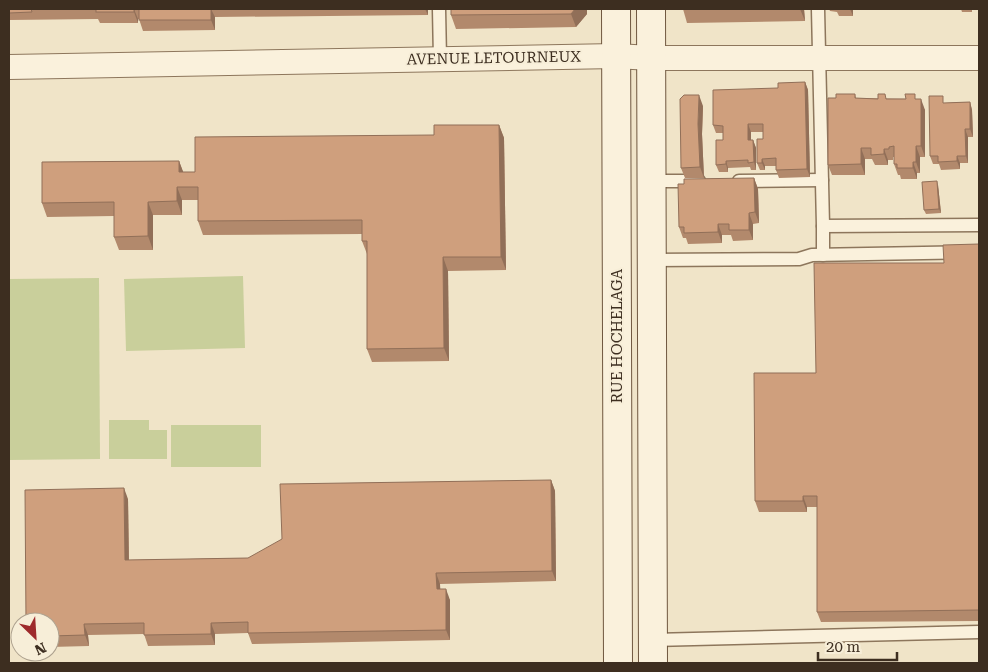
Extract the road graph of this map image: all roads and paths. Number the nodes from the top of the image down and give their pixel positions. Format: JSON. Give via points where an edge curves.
{"nodes":[{"id":1,"x":439,"y":9,"type":"edge"},
{"id":2,"x":616,"y":9,"type":"edge"},
{"id":3,"x":650,"y":9,"type":"edge"},
{"id":4,"x":818,"y":9,"type":"edge"},
{"id":5,"x":616,"y":56,"type":"junction"},
{"id":6,"x":651,"y":58,"type":"junction"},
{"id":7,"x":819,"y":58,"type":"junction"},
{"id":8,"x":979,"y":58,"type":"edge"},
{"id":9,"x":440,"y":59,"type":"junction"},
{"id":10,"x":9,"y":67,"type":"edge"},
{"id":11,"x":822,"y":180,"type":"junction"},
{"id":12,"x":651,"y":181,"type":"junction"},
{"id":13,"x":979,"y":225,"type":"edge"},
{"id":14,"x":823,"y":226,"type":"junction"},
{"id":15,"x":979,"y":252,"type":"edge"},
{"id":16,"x":823,"y":255,"type":"junction"},
{"id":17,"x":652,"y":260,"type":"junction"},
{"id":18,"x":979,"y":632,"type":"edge"},
{"id":19,"x":653,"y":652,"type":"edge"},
{"id":20,"x":618,"y":663,"type":"edge"}],
"edges":[{"from":1,"to":9,"type":"lane"},
{"from":2,"to":5,"type":"main road","name":"RUE HOCHELAGA"},
{"from":3,"to":6,"type":"main road"},
{"from":4,"to":7,"type":"lane"},
{"from":5,"to":6,"type":"street","name":"AVENUE LETOURNEUX"},
{"from":5,"to":9,"type":"street","name":"AVENUE LETOURNEUX"},
{"from":5,"to":20,"type":"main road","name":"RUE HOCHELAGA"},
{"from":6,"to":7,"type":"street","name":"AVENUE LETOURNEUX"},
{"from":6,"to":12,"type":"main road"},
{"from":7,"to":8,"type":"street","name":"AVENUE LETOURNEUX"},
{"from":7,"to":11,"type":"lane"},
{"from":9,"to":10,"type":"street","name":"AVENUE LETOURNEUX"},
{"from":11,"to":12,"type":"lane"},
{"from":11,"to":14,"type":"lane"},
{"from":12,"to":17,"type":"main road"},
{"from":13,"to":14,"type":"lane"},
{"from":14,"to":16,"type":"lane"},
{"from":15,"to":16,"type":"lane"},
{"from":16,"to":17,"type":"lane","via":[[799,259]]},
{"from":17,"to":19,"type":"main road"},
{"from":18,"to":19,"type":"lane"}]}
